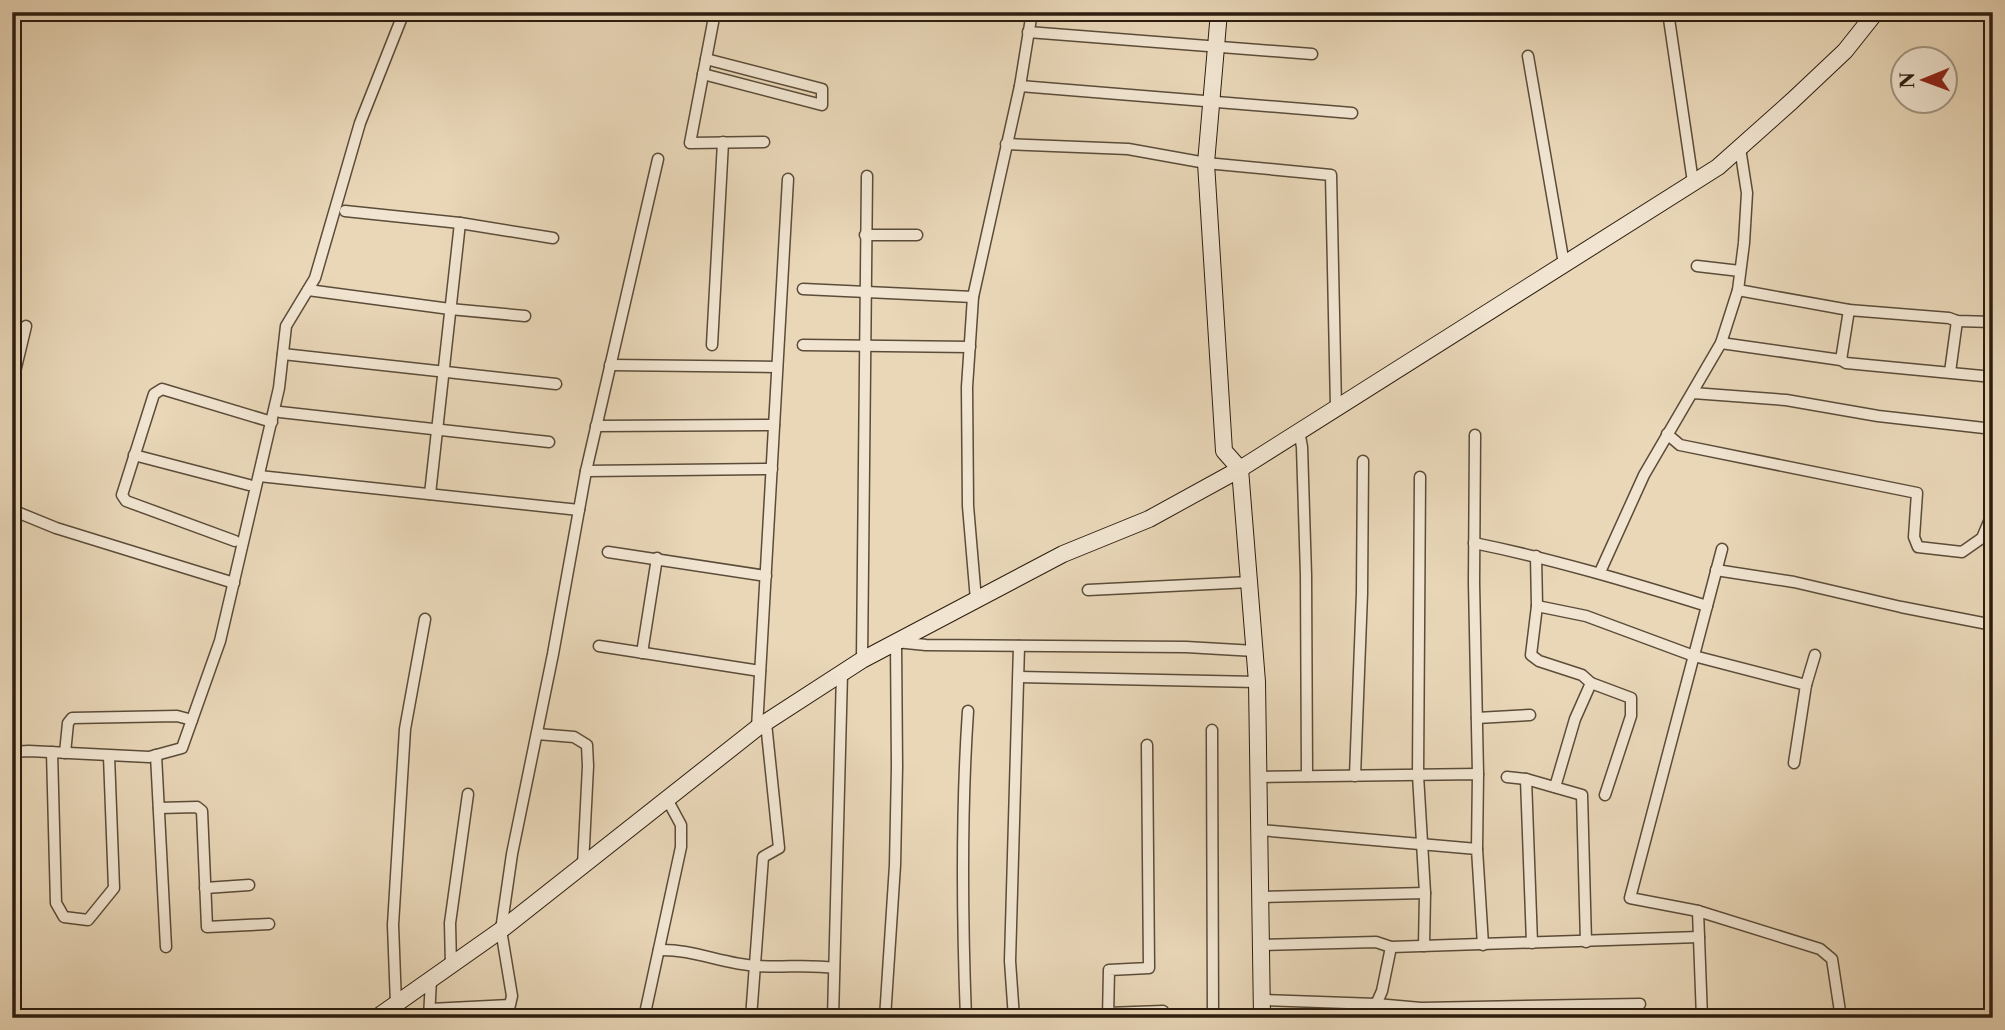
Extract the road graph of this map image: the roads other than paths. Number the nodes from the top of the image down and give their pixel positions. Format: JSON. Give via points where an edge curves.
{"nodes":[{"id":1,"x":404,"y":12,"type":"edge"},
{"id":2,"x":715,"y":12,"type":"edge"},
{"id":3,"x":1032,"y":12,"type":"edge"},
{"id":4,"x":1219,"y":12,"type":"edge"},
{"id":5,"x":1668,"y":12,"type":"edge"},
{"id":6,"x":1876,"y":12,"type":"edge"},
{"id":7,"x":1992,"y":12,"type":"edge"},
{"id":8,"x":1028,"y":32,"type":"junction"},
{"id":9,"x":1216,"y":46,"type":"junction"},
{"id":10,"x":1312,"y":54,"type":"dead end"},
{"id":11,"x":1528,"y":55,"type":"dead end"},
{"id":12,"x":706,"y":58,"type":"junction"},
{"id":13,"x":703,"y":74,"type":"junction"},
{"id":14,"x":1020,"y":86,"type":"junction"},
{"id":15,"x":1211,"y":101,"type":"junction"},
{"id":16,"x":1352,"y":113,"type":"dead end"},
{"id":17,"x":723,"y":142,"type":"junction"},
{"id":18,"x":764,"y":142,"type":"dead end"},
{"id":19,"x":1006,"y":145,"type":"junction"},
{"id":20,"x":1740,"y":148,"type":"junction"},
{"id":21,"x":658,"y":159,"type":"dead end"},
{"id":22,"x":1206,"y":163,"type":"junction"},
{"id":23,"x":867,"y":176,"type":"dead end"},
{"id":24,"x":788,"y":179,"type":"dead end"},
{"id":25,"x":1693,"y":183,"type":"junction"},
{"id":26,"x":345,"y":211,"type":"dead end"},
{"id":27,"x":460,"y":223,"type":"junction"},
{"id":28,"x":1993,"y":230,"type":"edge"},
{"id":29,"x":865,"y":235,"type":"junction"},
{"id":30,"x":917,"y":235,"type":"dead end"},
{"id":31,"x":553,"y":238,"type":"dead end"},
{"id":32,"x":1564,"y":264,"type":"junction"},
{"id":33,"x":1697,"y":265,"type":"dead end"},
{"id":34,"x":1740,"y":271,"type":"junction"},
{"id":35,"x":803,"y":289,"type":"dead end"},
{"id":36,"x":308,"y":290,"type":"junction"},
{"id":37,"x":866,"y":290,"type":"junction"},
{"id":38,"x":1738,"y":290,"type":"junction"},
{"id":39,"x":974,"y":297,"type":"junction"},
{"id":40,"x":450,"y":309,"type":"junction"},
{"id":41,"x":1849,"y":310,"type":"junction"},
{"id":42,"x":525,"y":316,"type":"dead end"},
{"id":43,"x":1957,"y":321,"type":"junction"},
{"id":44,"x":1993,"y":322,"type":"edge"},
{"id":45,"x":26,"y":326,"type":"dead end"},
{"id":46,"x":1721,"y":342,"type":"junction"},
{"id":47,"x":712,"y":345,"type":"dead end"},
{"id":48,"x":803,"y":345,"type":"dead end"},
{"id":49,"x":865,"y":347,"type":"junction"},
{"id":50,"x":970,"y":347,"type":"junction"},
{"id":51,"x":283,"y":354,"type":"junction"},
{"id":52,"x":1841,"y":360,"type":"junction"},
{"id":53,"x":610,"y":365,"type":"junction"},
{"id":54,"x":777,"y":367,"type":"junction"},
{"id":55,"x":1950,"y":372,"type":"junction"},
{"id":56,"x":443,"y":373,"type":"junction"},
{"id":57,"x":1993,"y":377,"type":"edge"},
{"id":58,"x":12,"y":384,"type":"edge"},
{"id":59,"x":556,"y":384,"type":"dead end"},
{"id":60,"x":1693,"y":393,"type":"junction"},
{"id":61,"x":1336,"y":407,"type":"junction"},
{"id":62,"x":280,"y":412,"type":"dead end"},
{"id":63,"x":272,"y":422,"type":"junction"},
{"id":64,"x":774,"y":425,"type":"junction"},
{"id":65,"x":596,"y":426,"type":"junction"},
{"id":66,"x":437,"y":428,"type":"junction"},
{"id":67,"x":1993,"y":429,"type":"edge"},
{"id":68,"x":1299,"y":431,"type":"junction"},
{"id":69,"x":1667,"y":434,"type":"junction"},
{"id":70,"x":1475,"y":435,"type":"dead end"},
{"id":71,"x":549,"y":442,"type":"dead end"},
{"id":72,"x":135,"y":455,"type":"junction"},
{"id":73,"x":1363,"y":461,"type":"dead end"},
{"id":74,"x":772,"y":469,"type":"junction"},
{"id":75,"x":1240,"y":469,"type":"junction"},
{"id":76,"x":586,"y":471,"type":"junction"},
{"id":77,"x":260,"y":476,"type":"junction"},
{"id":78,"x":1420,"y":477,"type":"dead end"},
{"id":79,"x":249,"y":485,"type":"dead end"},
{"id":80,"x":430,"y":494,"type":"junction"},
{"id":81,"x":12,"y":510,"type":"edge"},
{"id":82,"x":579,"y":510,"type":"junction"},
{"id":83,"x":1993,"y":512,"type":"edge"},
{"id":84,"x":235,"y":541,"type":"dead end"},
{"id":85,"x":1474,"y":543,"type":"junction"},
{"id":86,"x":1722,"y":549,"type":"dead end"},
{"id":87,"x":608,"y":552,"type":"dead end"},
{"id":88,"x":1536,"y":555,"type":"junction"},
{"id":89,"x":657,"y":558,"type":"junction"},
{"id":90,"x":1716,"y":570,"type":"junction"},
{"id":91,"x":1600,"y":572,"type":"junction"},
{"id":92,"x":766,"y":576,"type":"junction"},
{"id":93,"x":1250,"y":582,"type":"junction"},
{"id":94,"x":234,"y":583,"type":"junction"},
{"id":95,"x":1088,"y":590,"type":"dead end"},
{"id":96,"x":976,"y":600,"type":"junction"},
{"id":97,"x":1537,"y":606,"type":"junction"},
{"id":98,"x":1707,"y":606,"type":"junction"},
{"id":99,"x":425,"y":619,"type":"dead end"},
{"id":100,"x":1993,"y":625,"type":"edge"},
{"id":101,"x":896,"y":642,"type":"junction"},
{"id":102,"x":599,"y":646,"type":"dead end"},
{"id":103,"x":1020,"y":646,"type":"junction"},
{"id":104,"x":1255,"y":651,"type":"junction"},
{"id":105,"x":642,"y":653,"type":"junction"},
{"id":106,"x":1815,"y":655,"type":"dead end"},
{"id":107,"x":1694,"y":656,"type":"junction"},
{"id":108,"x":862,"y":660,"type":"junction"},
{"id":109,"x":760,"y":671,"type":"junction"},
{"id":110,"x":842,"y":673,"type":"junction"},
{"id":111,"x":1019,"y":677,"type":"junction"},
{"id":112,"x":1257,"y":682,"type":"junction"},
{"id":113,"x":1591,"y":683,"type":"junction"},
{"id":114,"x":1806,"y":685,"type":"junction"},
{"id":115,"x":968,"y":711,"type":"dead end"},
{"id":116,"x":1530,"y":715,"type":"dead end"},
{"id":117,"x":1476,"y":718,"type":"junction"},
{"id":118,"x":192,"y":720,"type":"junction"},
{"id":119,"x":761,"y":725,"type":"junction"},
{"id":120,"x":1212,"y":730,"type":"dead end"},
{"id":121,"x":537,"y":734,"type":"junction"},
{"id":122,"x":1147,"y":745,"type":"dead end"},
{"id":123,"x":12,"y":752,"type":"edge"},
{"id":124,"x":52,"y":752,"type":"junction"},
{"id":125,"x":65,"y":753,"type":"junction"},
{"id":126,"x":156,"y":755,"type":"junction"},
{"id":127,"x":109,"y":756,"type":"junction"},
{"id":128,"x":1794,"y":763,"type":"dead end"},
{"id":129,"x":1478,"y":774,"type":"junction"},
{"id":130,"x":1418,"y":775,"type":"junction"},
{"id":131,"x":1307,"y":776,"type":"junction"},
{"id":132,"x":1355,"y":776,"type":"junction"},
{"id":133,"x":1259,"y":777,"type":"junction"},
{"id":134,"x":1507,"y":777,"type":"dead end"},
{"id":135,"x":1527,"y":779,"type":"junction"},
{"id":136,"x":1555,"y":787,"type":"junction"},
{"id":137,"x":468,"y":794,"type":"dead end"},
{"id":138,"x":1605,"y":795,"type":"dead end"},
{"id":139,"x":667,"y":799,"type":"junction"},
{"id":140,"x":159,"y":808,"type":"junction"},
{"id":141,"x":1260,"y":830,"type":"junction"},
{"id":142,"x":1424,"y":844,"type":"junction"},
{"id":143,"x":1476,"y":849,"type":"junction"},
{"id":144,"x":583,"y":865,"type":"junction"},
{"id":145,"x":249,"y":885,"type":"dead end"},
{"id":146,"x":205,"y":888,"type":"junction"},
{"id":147,"x":1425,"y":893,"type":"junction"},
{"id":148,"x":1260,"y":897,"type":"junction"},
{"id":149,"x":1698,"y":911,"type":"junction"},
{"id":150,"x":269,"y":924,"type":"dead end"},
{"id":151,"x":501,"y":930,"type":"junction"},
{"id":152,"x":1699,"y":937,"type":"junction"},
{"id":153,"x":1586,"y":942,"type":"junction"},
{"id":154,"x":1532,"y":943,"type":"junction"},
{"id":155,"x":1261,"y":945,"type":"junction"},
{"id":156,"x":1483,"y":945,"type":"junction"},
{"id":157,"x":1424,"y":946,"type":"junction"},
{"id":158,"x":166,"y":947,"type":"dead end"},
{"id":159,"x":1391,"y":947,"type":"junction"},
{"id":160,"x":659,"y":950,"type":"junction"},
{"id":161,"x":451,"y":965,"type":"junction"},
{"id":162,"x":755,"y":966,"type":"junction"},
{"id":163,"x":834,"y":968,"type":"junction"},
{"id":164,"x":431,"y":979,"type":"junction"},
{"id":165,"x":1262,"y":1000,"type":"junction"},
{"id":166,"x":396,"y":1004,"type":"junction"},
{"id":167,"x":1376,"y":1004,"type":"junction"},
{"id":168,"x":1640,"y":1004,"type":"dead end"},
{"id":169,"x":429,"y":1013,"type":"edge"},
{"id":170,"x":1108,"y":1015,"type":"edge"},
{"id":171,"x":376,"y":1018,"type":"edge"},
{"id":172,"x":644,"y":1018,"type":"edge"},
{"id":173,"x":751,"y":1018,"type":"edge"},
{"id":174,"x":833,"y":1018,"type":"edge"},
{"id":175,"x":885,"y":1018,"type":"edge"},
{"id":176,"x":966,"y":1018,"type":"edge"},
{"id":177,"x":1014,"y":1018,"type":"edge"},
{"id":178,"x":1163,"y":1018,"type":"edge"},
{"id":179,"x":1213,"y":1018,"type":"edge"},
{"id":180,"x":1262,"y":1018,"type":"edge"},
{"id":181,"x":1370,"y":1018,"type":"edge"},
{"id":182,"x":1702,"y":1018,"type":"edge"},
{"id":183,"x":1841,"y":1018,"type":"edge"}],
"edges":[{"from":1,"to":36,"type":"street","via":[[360,123]]},
{"from":2,"to":12,"type":"street"},
{"from":3,"to":8,"type":"street"},
{"from":4,"to":9,"type":"street"},
{"from":5,"to":25,"type":"street"},
{"from":6,"to":20,"type":"street","via":[[1845,51]]},
{"from":7,"to":28,"type":"street"},
{"from":8,"to":9,"type":"street"},
{"from":8,"to":14,"type":"street"},
{"from":9,"to":10,"type":"street"},
{"from":9,"to":15,"type":"street"},
{"from":11,"to":32,"type":"street"},
{"from":12,"to":13,"type":"street"},
{"from":12,"to":13,"type":"street","via":[[822,89],[822,105]]},
{"from":13,"to":17,"type":"street","via":[[690,142]]},
{"from":14,"to":15,"type":"street"},
{"from":14,"to":19,"type":"street"},
{"from":15,"to":16,"type":"street"},
{"from":15,"to":22,"type":"street"},
{"from":17,"to":18,"type":"street"},
{"from":17,"to":47,"type":"street"},
{"from":19,"to":22,"type":"street","via":[[1128,149]]},
{"from":19,"to":39,"type":"street"},
{"from":20,"to":25,"type":"street"},
{"from":20,"to":34,"type":"street","via":[[1747,193]]},
{"from":21,"to":53,"type":"street"},
{"from":22,"to":61,"type":"street","via":[[1331,175]]},
{"from":22,"to":75,"type":"street","via":[[1224,451]]},
{"from":23,"to":29,"type":"street"},
{"from":24,"to":54,"type":"street"},
{"from":25,"to":32,"type":"street"},
{"from":26,"to":27,"type":"street"},
{"from":27,"to":31,"type":"street"},
{"from":27,"to":40,"type":"street"},
{"from":29,"to":30,"type":"street"},
{"from":29,"to":37,"type":"street"},
{"from":32,"to":61,"type":"street"},
{"from":33,"to":34,"type":"street"},
{"from":34,"to":38,"type":"street"},
{"from":35,"to":37,"type":"street"},
{"from":36,"to":40,"type":"street"},
{"from":36,"to":51,"type":"street","via":[[286,326]]},
{"from":37,"to":39,"type":"street"},
{"from":37,"to":49,"type":"street"},
{"from":38,"to":41,"type":"street"},
{"from":38,"to":46,"type":"street"},
{"from":39,"to":50,"type":"street"},
{"from":40,"to":42,"type":"street"},
{"from":40,"to":56,"type":"street"},
{"from":41,"to":43,"type":"street"},
{"from":41,"to":52,"type":"street"},
{"from":43,"to":44,"type":"street"},
{"from":43,"to":55,"type":"street"},
{"from":45,"to":58,"type":"street"},
{"from":46,"to":52,"type":"street"},
{"from":46,"to":60,"type":"street"},
{"from":48,"to":49,"type":"street"},
{"from":49,"to":50,"type":"street"},
{"from":49,"to":108,"type":"street"},
{"from":50,"to":96,"type":"street","via":[[968,506]]},
{"from":51,"to":56,"type":"street"},
{"from":51,"to":63,"type":"street"},
{"from":52,"to":55,"type":"street"},
{"from":53,"to":54,"type":"street"},
{"from":53,"to":65,"type":"street"},
{"from":54,"to":64,"type":"street"},
{"from":55,"to":57,"type":"street"},
{"from":56,"to":59,"type":"street"},
{"from":56,"to":66,"type":"street"},
{"from":60,"to":67,"type":"street","via":[[1786,400]]},
{"from":60,"to":69,"type":"street"},
{"from":61,"to":68,"type":"street"},
{"from":62,"to":66,"type":"street"},
{"from":63,"to":72,"type":"street","via":[[162,389],[154,394]]},
{"from":63,"to":77,"type":"street"},
{"from":64,"to":65,"type":"street"},
{"from":64,"to":74,"type":"street"},
{"from":65,"to":76,"type":"street"},
{"from":66,"to":71,"type":"street"},
{"from":66,"to":80,"type":"street"},
{"from":68,"to":75,"type":"street"},
{"from":68,"to":131,"type":"street","via":[[1306,575]]},
{"from":69,"to":83,"type":"street","via":[[1680,445],[1917,493],[1914,537],[1918,547],[1962,552],[1982,538]]},
{"from":69,"to":91,"type":"street"},
{"from":70,"to":85,"type":"street"},
{"from":72,"to":79,"type":"street"},
{"from":72,"to":84,"type":"street","via":[[122,495],[126,501]]},
{"from":73,"to":132,"type":"street"},
{"from":74,"to":76,"type":"street"},
{"from":74,"to":92,"type":"street"},
{"from":75,"to":93,"type":"street"},
{"from":75,"to":96,"type":"street","via":[[1149,519],[1063,554]]},
{"from":76,"to":82,"type":"street"},
{"from":77,"to":80,"type":"street"},
{"from":77,"to":94,"type":"street"},
{"from":78,"to":130,"type":"street"},
{"from":80,"to":82,"type":"street"},
{"from":81,"to":94,"type":"street"},
{"from":82,"to":121,"type":"street"},
{"from":85,"to":88,"type":"street"},
{"from":85,"to":117,"type":"street"},
{"from":86,"to":90,"type":"street"},
{"from":87,"to":89,"type":"street"},
{"from":88,"to":91,"type":"street"},
{"from":88,"to":97,"type":"street"},
{"from":89,"to":92,"type":"street"},
{"from":89,"to":105,"type":"street"},
{"from":90,"to":98,"type":"street"},
{"from":90,"to":100,"type":"street"},
{"from":91,"to":98,"type":"street"},
{"from":92,"to":109,"type":"street"},
{"from":93,"to":95,"type":"street"},
{"from":93,"to":104,"type":"street"},
{"from":94,"to":118,"type":"street","via":[[220,641]]},
{"from":96,"to":101,"type":"street"},
{"from":97,"to":107,"type":"street","via":[[1586,616]]},
{"from":97,"to":113,"type":"street","via":[[1531,655]]},
{"from":98,"to":107,"type":"street"},
{"from":99,"to":166,"type":"street","via":[[405,729],[393,925]]},
{"from":101,"to":103,"type":"street"},
{"from":101,"to":108,"type":"street"},
{"from":101,"to":175,"type":"street","via":[[895,865]]},
{"from":102,"to":105,"type":"street"},
{"from":103,"to":104,"type":"street"},
{"from":103,"to":111,"type":"street"},
{"from":104,"to":112,"type":"street"},
{"from":105,"to":109,"type":"street"},
{"from":106,"to":114,"type":"street"},
{"from":107,"to":114,"type":"street"},
{"from":107,"to":149,"type":"street","via":[[1630,898]]},
{"from":108,"to":110,"type":"street"},
{"from":109,"to":119,"type":"street"},
{"from":110,"to":119,"type":"street"},
{"from":110,"to":163,"type":"street"},
{"from":111,"to":112,"type":"street"},
{"from":111,"to":177,"type":"street","via":[[1010,961]]},
{"from":112,"to":133,"type":"street"},
{"from":113,"to":136,"type":"street"},
{"from":113,"to":138,"type":"street","via":[[1631,698],[1631,716]]},
{"from":114,"to":128,"type":"street"},
{"from":115,"to":176,"type":"street","via":[[963,782]]},
{"from":116,"to":117,"type":"street"},
{"from":117,"to":129,"type":"street"},
{"from":118,"to":125,"type":"street","via":[[166,715],[72,718]]},
{"from":118,"to":126,"type":"street","via":[[182,748]]},
{"from":119,"to":139,"type":"street"},
{"from":119,"to":162,"type":"street","via":[[779,848],[763,857]]},
{"from":120,"to":179,"type":"street"},
{"from":121,"to":144,"type":"street","via":[[574,737],[587,745]]},
{"from":121,"to":151,"type":"street"},
{"from":122,"to":170,"type":"street","via":[[1149,968],[1109,970]]},
{"from":123,"to":124,"type":"street"},
{"from":124,"to":125,"type":"street"},
{"from":124,"to":127,"type":"street","via":[[56,903],[64,917],[88,920],[114,888]]},
{"from":125,"to":127,"type":"street"},
{"from":126,"to":127,"type":"street"},
{"from":126,"to":140,"type":"street"},
{"from":129,"to":130,"type":"street"},
{"from":129,"to":143,"type":"street"},
{"from":130,"to":132,"type":"street"},
{"from":130,"to":142,"type":"street"},
{"from":131,"to":132,"type":"street"},
{"from":131,"to":133,"type":"street"},
{"from":133,"to":141,"type":"street"},
{"from":134,"to":135,"type":"street"},
{"from":135,"to":136,"type":"street"},
{"from":135,"to":154,"type":"street"},
{"from":136,"to":153,"type":"street","via":[[1583,795]]},
{"from":137,"to":161,"type":"street","via":[[450,923]]},
{"from":139,"to":144,"type":"street"},
{"from":139,"to":160,"type":"street","via":[[681,825],[681,847]]},
{"from":140,"to":146,"type":"street","via":[[197,807],[202,811]]},
{"from":140,"to":158,"type":"street"},
{"from":141,"to":142,"type":"street"},
{"from":141,"to":148,"type":"street"},
{"from":142,"to":143,"type":"street"},
{"from":142,"to":147,"type":"street"},
{"from":143,"to":156,"type":"street"},
{"from":144,"to":151,"type":"street"},
{"from":145,"to":146,"type":"street"},
{"from":146,"to":150,"type":"street","via":[[207,927]]},
{"from":147,"to":148,"type":"street"},
{"from":147,"to":157,"type":"street"},
{"from":148,"to":155,"type":"street"},
{"from":149,"to":152,"type":"street"},
{"from":149,"to":183,"type":"street","via":[[1819,949],[1832,959]]},
{"from":151,"to":161,"type":"street"},
{"from":151,"to":169,"type":"street","via":[[510,1005]]},
{"from":152,"to":153,"type":"street"},
{"from":152,"to":182,"type":"street"},
{"from":153,"to":154,"type":"street"},
{"from":154,"to":156,"type":"street"},
{"from":155,"to":159,"type":"street","via":[[1376,942]]},
{"from":155,"to":165,"type":"street"},
{"from":156,"to":157,"type":"street"},
{"from":157,"to":159,"type":"street"},
{"from":159,"to":167,"type":"street"},
{"from":160,"to":162,"type":"street","via":[[678,949]]},
{"from":160,"to":172,"type":"street"},
{"from":161,"to":164,"type":"street"},
{"from":162,"to":163,"type":"street"},
{"from":162,"to":173,"type":"street"},
{"from":163,"to":174,"type":"street"},
{"from":164,"to":166,"type":"street"},
{"from":164,"to":169,"type":"street"},
{"from":165,"to":167,"type":"street"},
{"from":165,"to":180,"type":"street"},
{"from":166,"to":171,"type":"street"},
{"from":167,"to":168,"type":"street","via":[[1422,1008]]},
{"from":167,"to":181,"type":"street"},
{"from":170,"to":178,"type":"street","via":[[1163,1011]]}]}
